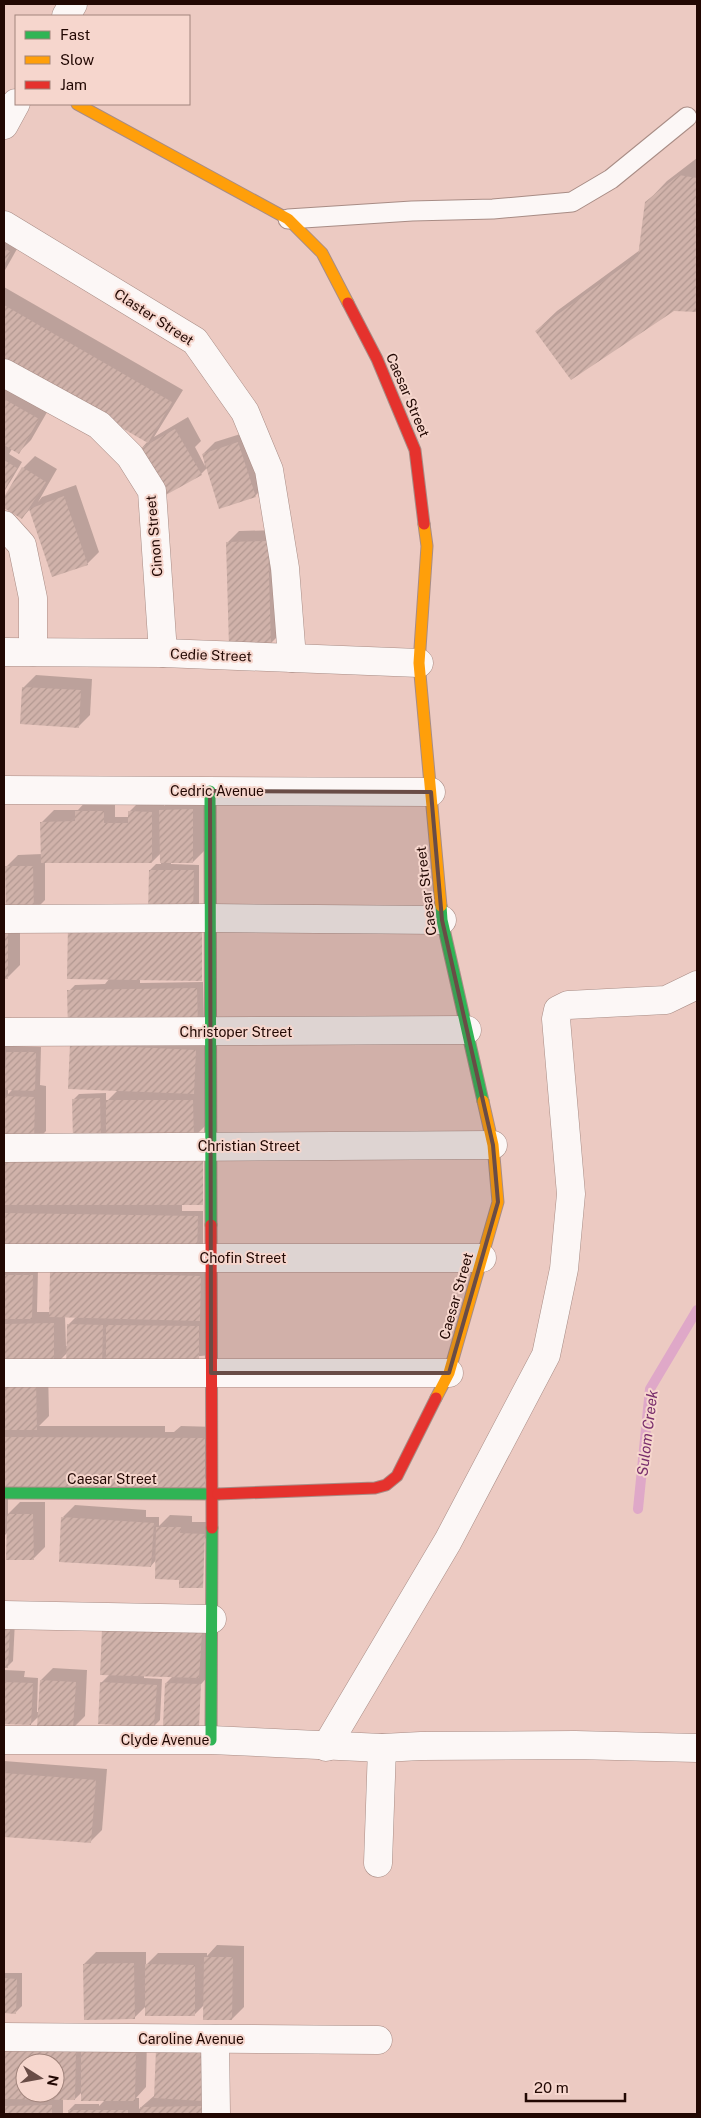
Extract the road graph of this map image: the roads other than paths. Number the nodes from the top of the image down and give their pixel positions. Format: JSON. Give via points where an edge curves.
{"nodes":[{"id":1,"x":73,"y":4,"type":"edge"},
{"id":2,"x":67,"y":15,"type":"edge"},
{"id":3,"x":15,"y":105,"type":"edge"},
{"id":4,"x":79,"y":105,"type":"edge"},
{"id":5,"x":687,"y":117,"type":"dead end"},
{"id":6,"x":4,"y":125,"type":"edge"},
{"id":7,"x":288,"y":219,"type":"junction"},
{"id":8,"x":4,"y":225,"type":"edge"},
{"id":9,"x":4,"y":374,"type":"edge"},
{"id":10,"x":4,"y":525,"type":"edge"},
{"id":11,"x":4,"y":652,"type":"edge"},
{"id":12,"x":33,"y":652,"type":"junction"},
{"id":13,"x":163,"y":653,"type":"junction"},
{"id":14,"x":292,"y":658,"type":"junction"},
{"id":15,"x":419,"y":663,"type":"junction"},
{"id":16,"x":4,"y":790,"type":"edge"},
{"id":17,"x":210,"y":791,"type":"junction"},
{"id":18,"x":431,"y":792,"type":"junction"},
{"id":19,"x":210,"y":918,"type":"junction"},
{"id":20,"x":4,"y":919,"type":"edge"},
{"id":21,"x":442,"y":920,"type":"junction"},
{"id":22,"x":697,"y":985,"type":"edge"},
{"id":23,"x":467,"y":1030,"type":"junction"},
{"id":24,"x":4,"y":1032,"type":"edge"},
{"id":25,"x":210,"y":1032,"type":"junction"},
{"id":26,"x":494,"y":1145,"type":"junction"},
{"id":27,"x":210,"y":1146,"type":"junction"},
{"id":28,"x":4,"y":1148,"type":"edge"},
{"id":29,"x":4,"y":1258,"type":"edge"},
{"id":30,"x":211,"y":1258,"type":"junction"},
{"id":31,"x":482,"y":1258,"type":"junction"},
{"id":32,"x":4,"y":1373,"type":"edge"},
{"id":33,"x":449,"y":1373,"type":"junction"},
{"id":34,"x":211,"y":1374,"type":"junction"},
{"id":35,"x":4,"y":1494,"type":"edge"},
{"id":36,"x":211,"y":1494,"type":"junction"},
{"id":37,"x":4,"y":1615,"type":"edge"},
{"id":38,"x":212,"y":1619,"type":"junction"},
{"id":39,"x":4,"y":1740,"type":"edge"},
{"id":40,"x":211,"y":1740,"type":"junction"},
{"id":41,"x":326,"y":1747,"type":"junction"},
{"id":42,"x":382,"y":1748,"type":"junction"},
{"id":43,"x":697,"y":1748,"type":"edge"},
{"id":44,"x":378,"y":1863,"type":"dead end"},
{"id":45,"x":4,"y":2037,"type":"edge"},
{"id":46,"x":215,"y":2039,"type":"junction"},
{"id":47,"x":378,"y":2040,"type":"dead end"},
{"id":48,"x":216,"y":2114,"type":"edge"}],
"edges":[{"from":1,"to":2,"type":"street"},
{"from":3,"to":6,"type":"street"},
{"from":4,"to":7,"type":"street","name":"Caesar Street"},
{"from":5,"to":7,"type":"lane","via":[[611,179],[572,202]]},
{"from":7,"to":15,"type":"street","name":"Caesar Street","via":[[322,253],[377,359],[415,450],[427,546]]},
{"from":8,"to":14,"type":"street","name":"Claster Street","via":[[195,341],[245,412],[269,470],[285,568]]},
{"from":9,"to":13,"type":"street","name":"Cinon Street","via":[[99,425],[130,456],[152,491]]},
{"from":10,"to":12,"type":"street","via":[[22,545],[33,598]]},
{"from":11,"to":12,"type":"street","name":"Cedie Street"},
{"from":12,"to":13,"type":"street","name":"Cedie Street"},
{"from":13,"to":14,"type":"street","name":"Cedie Street"},
{"from":14,"to":15,"type":"street","name":"Cedie Street"},
{"from":15,"to":18,"type":"street","name":"Caesar Street"},
{"from":16,"to":17,"type":"street","name":"Cedric Avenue"},
{"from":17,"to":18,"type":"street","name":"Cedric Avenue"},
{"from":17,"to":19,"type":"street"},
{"from":18,"to":21,"type":"street","name":"Caesar Street"},
{"from":19,"to":20,"type":"street"},
{"from":19,"to":21,"type":"street"},
{"from":19,"to":25,"type":"street"},
{"from":21,"to":23,"type":"street","name":"Caesar Street"},
{"from":22,"to":41,"type":"street","via":[[666,1000],[568,1005],[558,1010],[556,1019],[571,1194],[564,1268],[546,1355],[448,1541]]},
{"from":23,"to":25,"type":"street","name":"Christoper Street"},
{"from":23,"to":26,"type":"street","name":"Caesar Street"},
{"from":24,"to":25,"type":"street","name":"Christoper Street"},
{"from":25,"to":27,"type":"street"},
{"from":26,"to":27,"type":"street","name":"Christian Street"},
{"from":26,"to":31,"type":"street","name":"Caesar Street","via":[[498,1202]]},
{"from":27,"to":28,"type":"street","name":"Christian Street"},
{"from":27,"to":30,"type":"street"},
{"from":29,"to":30,"type":"street","name":"Chofin Street"},
{"from":30,"to":31,"type":"street","name":"Chofin Street"},
{"from":30,"to":34,"type":"street"},
{"from":31,"to":33,"type":"street","name":"Caesar Street"},
{"from":32,"to":34,"type":"street"},
{"from":33,"to":34,"type":"street"},
{"from":33,"to":36,"type":"street","name":"Caesar Street","via":[[397,1476],[386,1485]]},
{"from":34,"to":36,"type":"street"},
{"from":35,"to":36,"type":"street","name":"Caesar Street"},
{"from":36,"to":38,"type":"street"},
{"from":37,"to":38,"type":"street"},
{"from":38,"to":40,"type":"street"},
{"from":39,"to":40,"type":"street","name":"Clyde Avenue"},
{"from":40,"to":41,"type":"street","name":"Clyde Avenue"},
{"from":41,"to":42,"type":"street","name":"Clyde Avenue"},
{"from":42,"to":43,"type":"street","name":"Clyde Avenue","via":[[575,1745]]},
{"from":42,"to":44,"type":"street"},
{"from":45,"to":46,"type":"street","name":"Caroline Avenue"},
{"from":46,"to":47,"type":"street","name":"Caroline Avenue"},
{"from":46,"to":48,"type":"street"}]}
